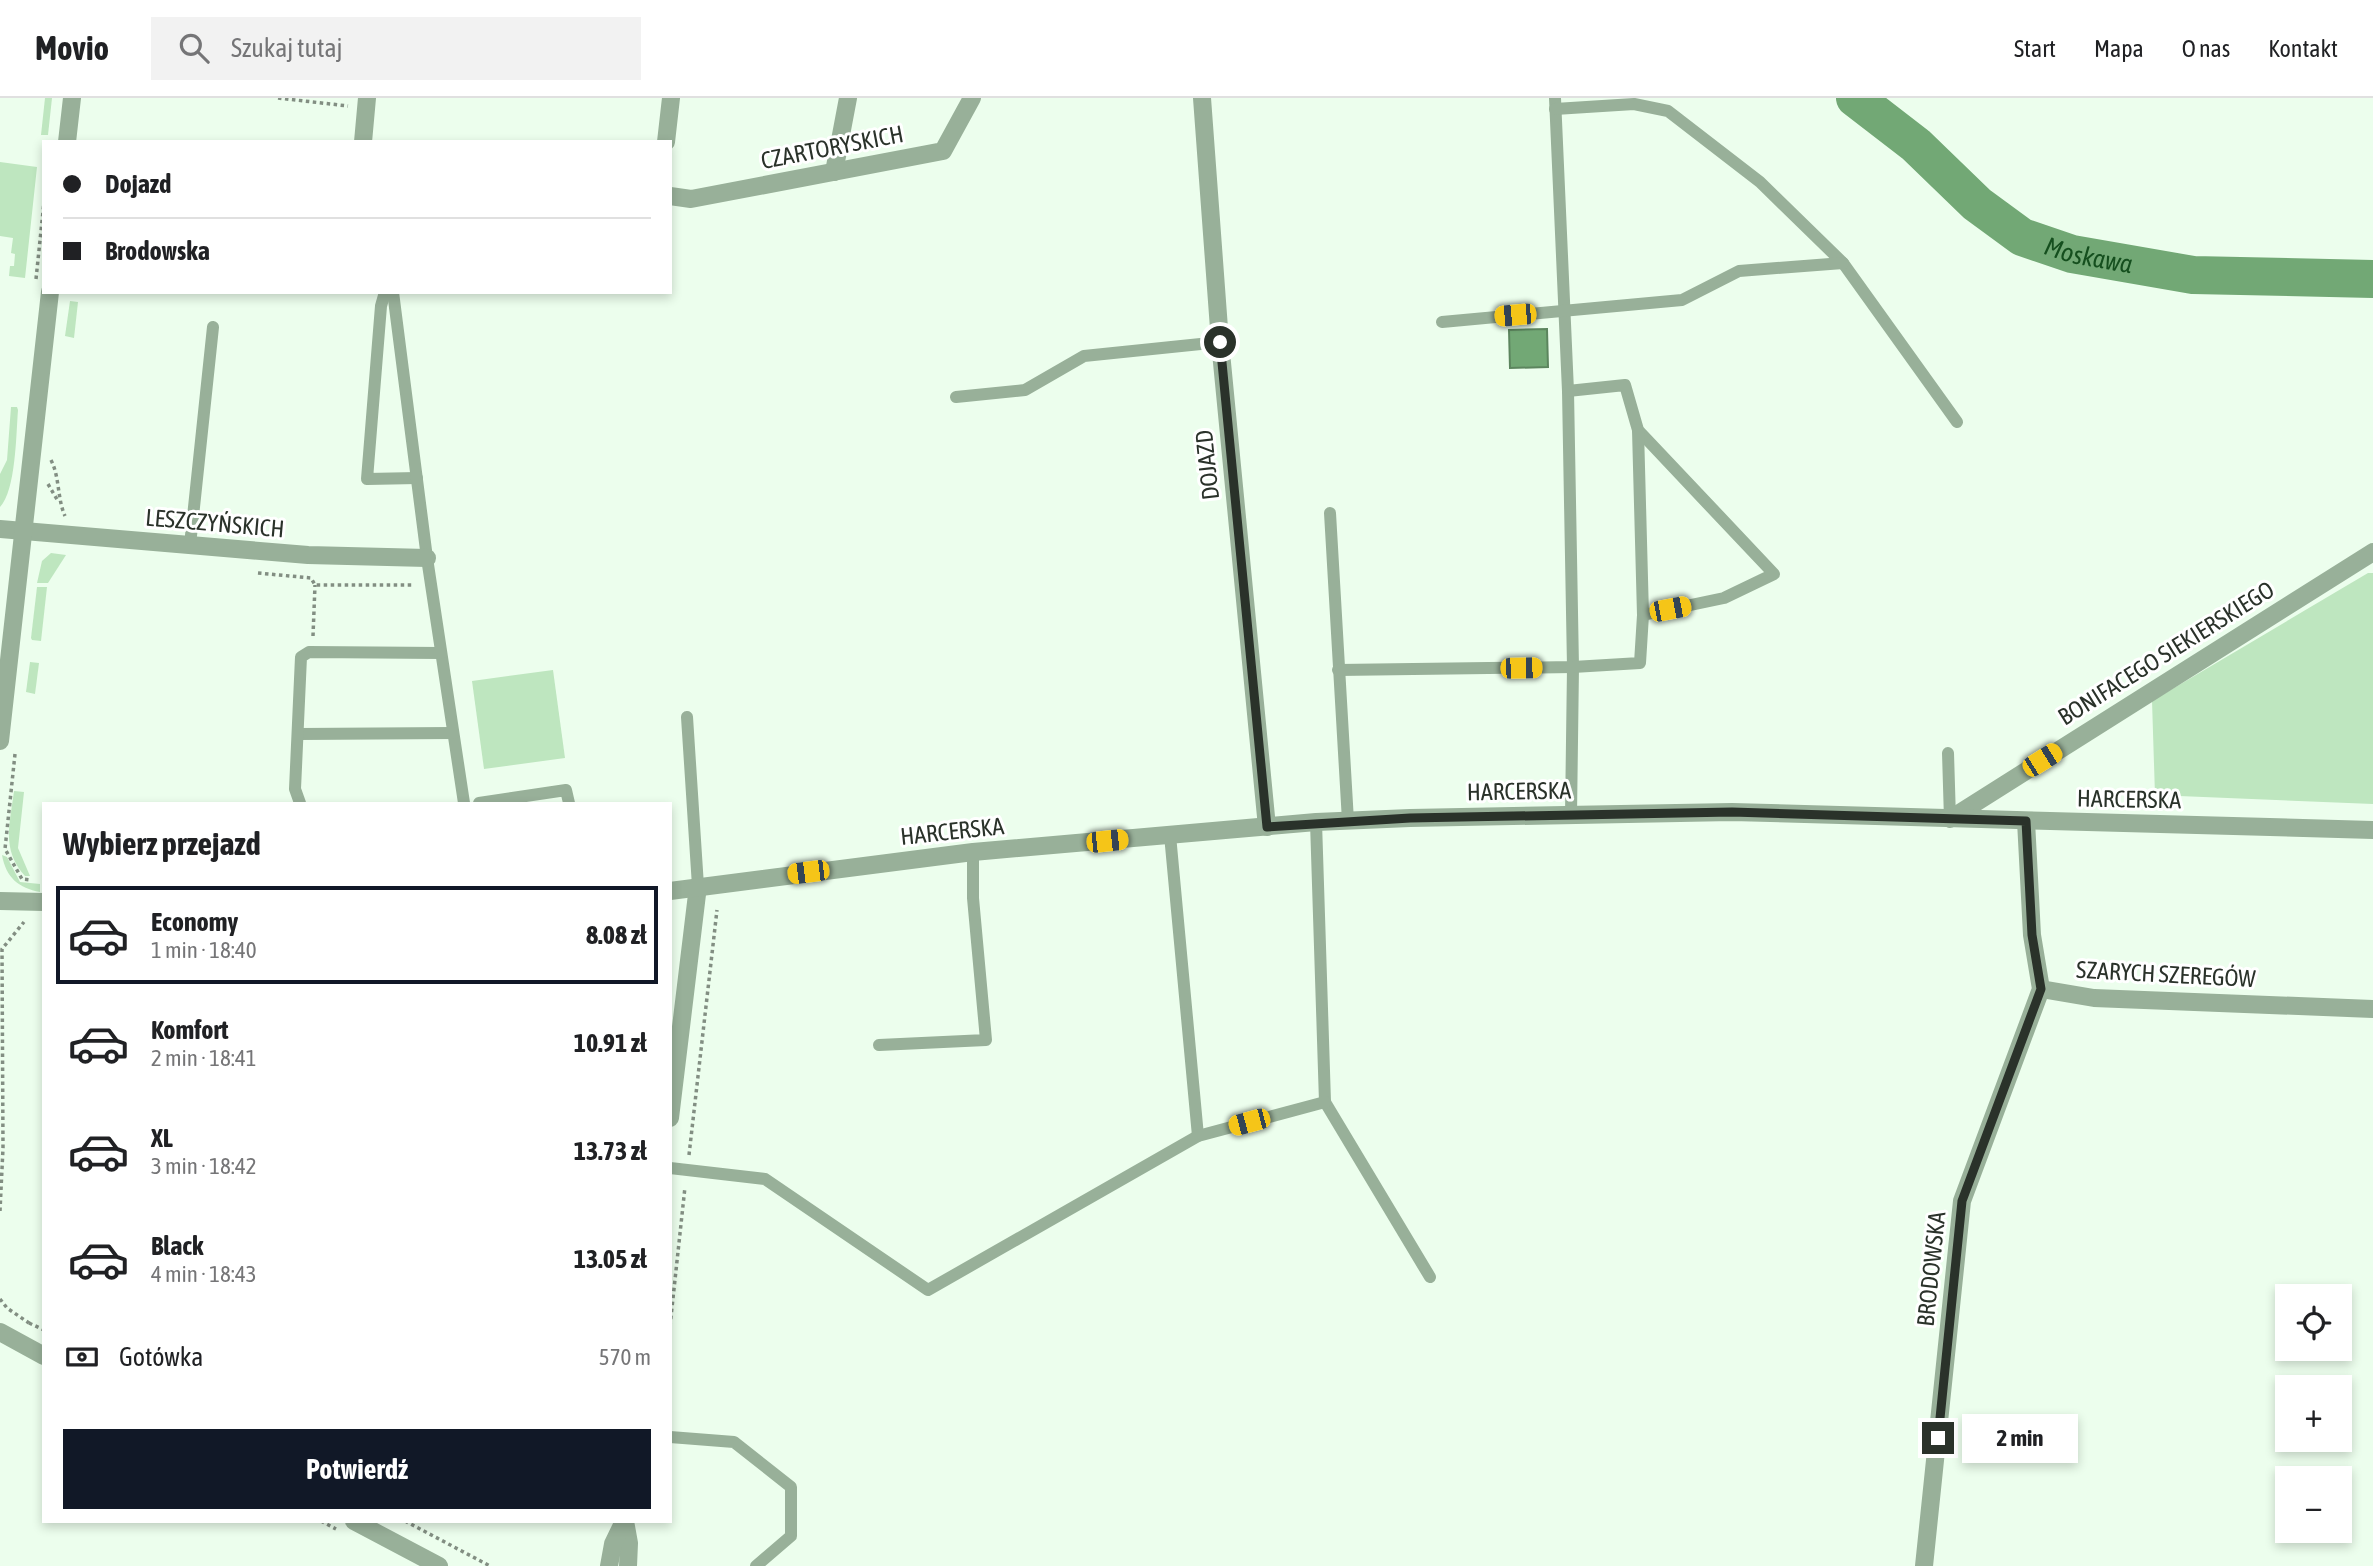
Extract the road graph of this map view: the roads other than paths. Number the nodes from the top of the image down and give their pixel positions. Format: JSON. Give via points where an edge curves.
{"nodes":[{"id":1,"x":72,"y":98,"type":"edge"},
{"id":2,"x":671,"y":98,"type":"edge"},
{"id":3,"x":848,"y":98,"type":"edge"},
{"id":4,"x":972,"y":98,"type":"edge"},
{"id":5,"x":1202,"y":98,"type":"edge"},
{"id":6,"x":367,"y":103,"type":"edge"},
{"id":7,"x":1555,"y":104,"type":"edge"},
{"id":8,"x":67,"y":140,"type":"edge"},
{"id":9,"x":363,"y":140,"type":"edge"},
{"id":10,"x":666,"y":140,"type":"edge"},
{"id":11,"x":834,"y":173,"type":"junction"},
{"id":12,"x":672,"y":196,"type":"edge"},
{"id":13,"x":1843,"y":263,"type":"junction"},
{"id":14,"x":50,"y":294,"type":"edge"},
{"id":15,"x":384,"y":294,"type":"edge"},
{"id":16,"x":393,"y":294,"type":"edge"},
{"id":17,"x":1564,"y":309,"type":"junction"},
{"id":18,"x":1442,"y":322,"type":"dead end"},
{"id":19,"x":213,"y":327,"type":"dead end"},
{"id":20,"x":1220,"y":342,"type":"junction"},
{"id":21,"x":1568,"y":391,"type":"junction"},
{"id":22,"x":956,"y":397,"type":"dead end"},
{"id":23,"x":1957,"y":422,"type":"dead end"},
{"id":24,"x":1637,"y":430,"type":"junction"},
{"id":25,"x":417,"y":478,"type":"junction"},
{"id":26,"x":1330,"y":513,"type":"dead end"},
{"id":27,"x":0,"y":529,"type":"edge"},
{"id":28,"x":23,"y":532,"type":"junction"},
{"id":29,"x":190,"y":545,"type":"junction"},
{"id":30,"x":2373,"y":552,"type":"edge"},
{"id":31,"x":427,"y":558,"type":"junction"},
{"id":32,"x":1643,"y":615,"type":"junction"},
{"id":33,"x":441,"y":653,"type":"junction"},
{"id":34,"x":1573,"y":667,"type":"junction"},
{"id":35,"x":1338,"y":670,"type":"junction"},
{"id":36,"x":688,"y":716,"type":"dead end"},
{"id":37,"x":453,"y":733,"type":"junction"},
{"id":38,"x":299,"y":734,"type":"junction"},
{"id":39,"x":0,"y":741,"type":"edge"},
{"id":40,"x":1948,"y":753,"type":"dead end"},
{"id":41,"x":300,"y":802,"type":"edge"},
{"id":42,"x":464,"y":802,"type":"edge"},
{"id":43,"x":486,"y":802,"type":"edge"},
{"id":44,"x":569,"y":802,"type":"edge"},
{"id":45,"x":1571,"y":815,"type":"junction"},
{"id":46,"x":1950,"y":818,"type":"junction"},
{"id":47,"x":1348,"y":821,"type":"junction"},
{"id":48,"x":2026,"y":821,"type":"junction"},
{"id":49,"x":1316,"y":822,"type":"junction"},
{"id":50,"x":1267,"y":827,"type":"junction"},
{"id":51,"x":2373,"y":830,"type":"edge"},
{"id":52,"x":1170,"y":835,"type":"junction"},
{"id":53,"x":973,"y":852,"type":"junction"},
{"id":54,"x":698,"y":886,"type":"junction"},
{"id":55,"x":672,"y":891,"type":"edge"},
{"id":56,"x":0,"y":901,"type":"edge"},
{"id":57,"x":42,"y":902,"type":"edge"},
{"id":58,"x":2041,"y":989,"type":"junction"},
{"id":59,"x":2373,"y":1009,"type":"edge"},
{"id":60,"x":879,"y":1045,"type":"dead end"},
{"id":61,"x":672,"y":1101,"type":"edge"},
{"id":62,"x":1325,"y":1102,"type":"junction"},
{"id":63,"x":1198,"y":1136,"type":"junction"},
{"id":64,"x":672,"y":1168,"type":"edge"},
{"id":65,"x":1430,"y":1277,"type":"dead end"},
{"id":66,"x":0,"y":1332,"type":"edge"},
{"id":67,"x":42,"y":1355,"type":"edge"},
{"id":68,"x":672,"y":1437,"type":"edge"},
{"id":69,"x":358,"y":1523,"type":"edge"},
{"id":70,"x":623,"y":1523,"type":"edge"},
{"id":71,"x":624,"y":1523,"type":"edge"},
{"id":72,"x":439,"y":1566,"type":"edge"},
{"id":73,"x":609,"y":1566,"type":"edge"},
{"id":74,"x":628,"y":1566,"type":"edge"},
{"id":75,"x":756,"y":1566,"type":"edge"},
{"id":76,"x":1924,"y":1566,"type":"edge"}],
"edges":[{"from":1,"to":8,"type":"street"},
{"from":2,"to":10,"type":"street"},
{"from":3,"to":11,"type":"street"},
{"from":4,"to":11,"type":"street","name":"CZARTORYSKICH","via":[[943,151]]},
{"from":5,"to":20,"type":"street","name":"DOJAZD"},
{"from":6,"to":9,"type":"street"},
{"from":7,"to":13,"type":"lane","via":[[1634,104],[1668,111],[1760,183]]},
{"from":7,"to":17,"type":"lane"},
{"from":11,"to":12,"type":"street","name":"CZARTORYSKICH","via":[[691,199]]},
{"from":13,"to":17,"type":"lane","via":[[1739,271],[1682,300]]},
{"from":13,"to":23,"type":"lane"},
{"from":14,"to":28,"type":"street"},
{"from":15,"to":25,"type":"lane","via":[[367,479]]},
{"from":16,"to":25,"type":"lane"},
{"from":17,"to":18,"type":"lane"},
{"from":17,"to":21,"type":"lane"},
{"from":19,"to":29,"type":"lane"},
{"from":20,"to":22,"type":"lane","via":[[1084,356],[1026,390]]},
{"from":20,"to":50,"type":"street","name":"DOJAZD"},
{"from":21,"to":24,"type":"lane","via":[[1625,385]]},
{"from":21,"to":34,"type":"lane"},
{"from":24,"to":32,"type":"lane"},
{"from":24,"to":32,"type":"lane","via":[[1774,574],[1724,598]]},
{"from":25,"to":31,"type":"lane"},
{"from":26,"to":35,"type":"lane"},
{"from":27,"to":28,"type":"street","name":"LESZCZYŃSKICH"},
{"from":28,"to":29,"type":"street","name":"LESZCZYŃSKICH"},
{"from":28,"to":39,"type":"street"},
{"from":29,"to":31,"type":"street","name":"LESZCZYŃSKICH","via":[[308,555]]},
{"from":30,"to":46,"type":"street","name":"BONIFACEGO SIEKIERSKIEGO"},
{"from":31,"to":33,"type":"lane"},
{"from":32,"to":34,"type":"lane","via":[[1640,663]]},
{"from":33,"to":37,"type":"lane"},
{"from":33,"to":38,"type":"lane","via":[[309,652],[302,657]]},
{"from":34,"to":35,"type":"lane"},
{"from":34,"to":45,"type":"lane"},
{"from":35,"to":47,"type":"lane"},
{"from":36,"to":54,"type":"lane"},
{"from":37,"to":38,"type":"lane"},
{"from":37,"to":42,"type":"lane"},
{"from":38,"to":41,"type":"lane","via":[[295,789]]},
{"from":40,"to":46,"type":"lane"},
{"from":43,"to":44,"type":"lane","via":[[566,790]]},
{"from":45,"to":46,"type":"street","name":"HARCERSKA","via":[[1732,812]]},
{"from":45,"to":47,"type":"street","name":"HARCERSKA"},
{"from":46,"to":48,"type":"street","name":"HARCERSKA"},
{"from":47,"to":49,"type":"street","name":"HARCERSKA"},
{"from":48,"to":51,"type":"street","name":"HARCERSKA"},
{"from":48,"to":58,"type":"street","name":"SZARYCH SZEREGÓW","via":[[2032,935]]},
{"from":49,"to":50,"type":"street","name":"HARCERSKA"},
{"from":49,"to":62,"type":"lane"},
{"from":50,"to":52,"type":"street","name":"HARCERSKA"},
{"from":52,"to":53,"type":"street","name":"HARCERSKA"},
{"from":52,"to":63,"type":"lane"},
{"from":53,"to":54,"type":"street","name":"HARCERSKA"},
{"from":53,"to":60,"type":"lane","via":[[986,1040]]},
{"from":54,"to":55,"type":"street","name":"HARCERSKA"},
{"from":54,"to":61,"type":"street"},
{"from":56,"to":57,"type":"street"},
{"from":58,"to":59,"type":"street","name":"SZARYCH SZEREGÓW","via":[[2094,998]]},
{"from":58,"to":76,"type":"street","name":"BRODOWSKA","via":[[1962,1201]]},
{"from":62,"to":63,"type":"lane"},
{"from":62,"to":65,"type":"lane"},
{"from":63,"to":64,"type":"lane","via":[[928,1290],[765,1179]]},
{"from":66,"to":67,"type":"street"},
{"from":68,"to":75,"type":"lane","via":[[734,1442],[791,1487],[791,1536]]},
{"from":69,"to":72,"type":"street"},
{"from":70,"to":73,"type":"street"},
{"from":71,"to":74,"type":"street"}]}
